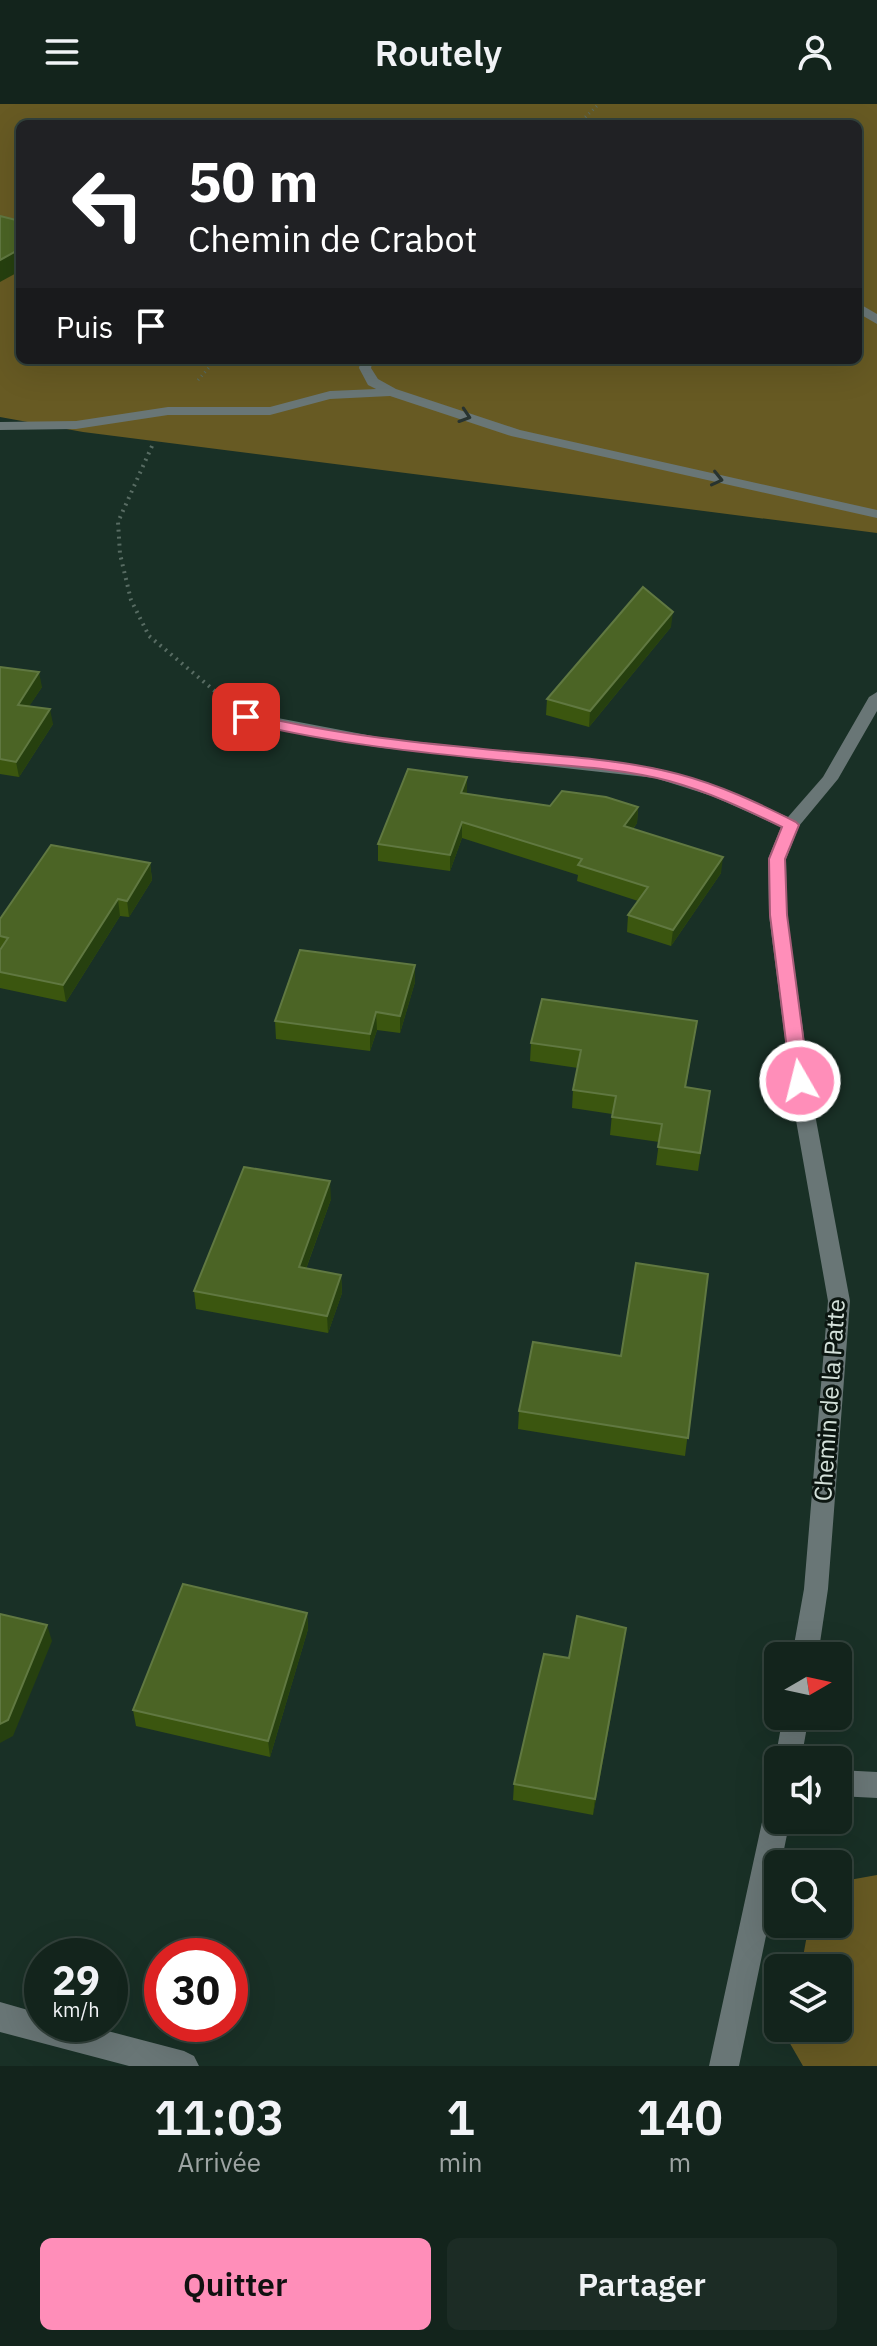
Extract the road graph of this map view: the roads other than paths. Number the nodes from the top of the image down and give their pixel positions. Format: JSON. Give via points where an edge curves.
{"nodes":[{"id":1,"x":366,"y":364,"type":"edge"},
{"id":2,"x":391,"y":392,"type":"junction"},
{"id":3,"x":0,"y":426,"type":"edge"},
{"id":4,"x":877,"y":514,"type":"edge"},
{"id":5,"x":877,"y":697,"type":"edge"},
{"id":6,"x":246,"y":717,"type":"road end"},
{"id":7,"x":791,"y":825,"type":"junction"},
{"id":8,"x":807,"y":1642,"type":"edge"},
{"id":9,"x":852,"y":1784,"type":"edge"},
{"id":10,"x":877,"y":1785,"type":"edge"},
{"id":11,"x":774,"y":1834,"type":"edge"},
{"id":12,"x":0,"y":2017,"type":"edge"},
{"id":13,"x":184,"y":2066,"type":"edge"},
{"id":14,"x":724,"y":2066,"type":"edge"}],
"edges":[{"from":1,"to":2,"type":"street","via":[[373,382]]},
{"from":2,"to":3,"type":"street","via":[[330,395],[270,411],[168,411],[76,425]]},
{"from":2,"to":4,"type":"street","one_way":true,"via":[[516,433]]},
{"from":5,"to":7,"type":"street","name":"Chemin de la Patte","via":[[830,779]]},
{"from":6,"to":7,"type":"street","via":[[294,730],[629,768],[739,799]]},
{"from":7,"to":8,"type":"street","name":"Chemin de la Patte","via":[[777,859],[778,915],[804,1109],[839,1301]]},
{"from":9,"to":10,"type":"street"},
{"from":11,"to":14,"type":"street"},
{"from":12,"to":13,"type":"street"}]}
